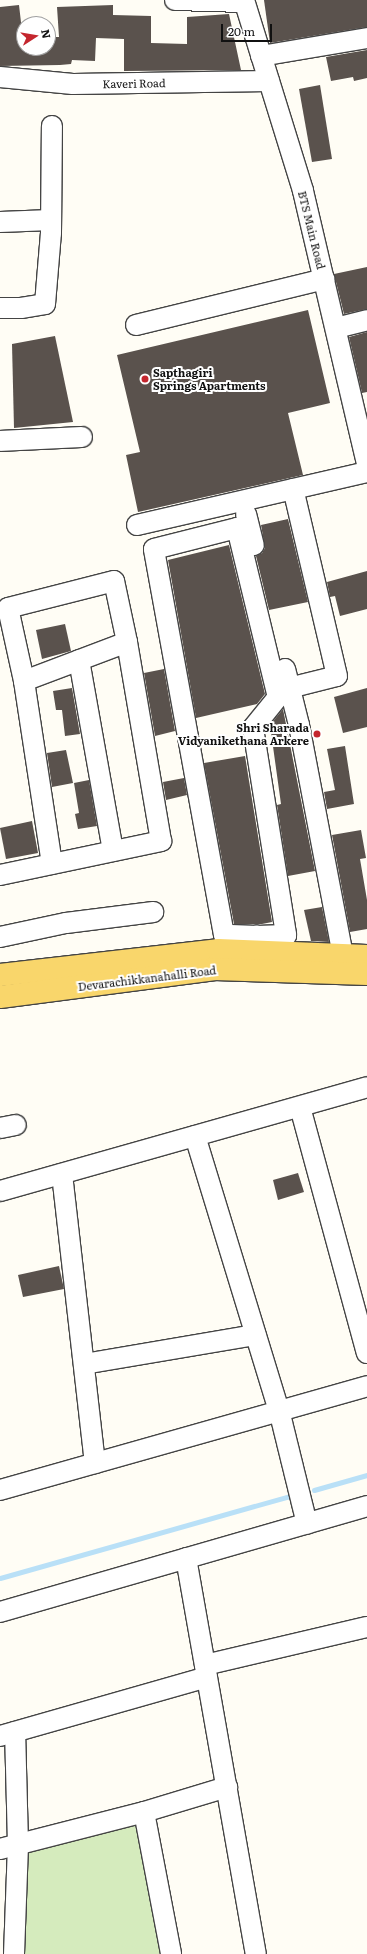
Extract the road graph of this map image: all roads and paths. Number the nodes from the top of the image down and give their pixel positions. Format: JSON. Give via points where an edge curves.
{"nodes":[{"id":1,"x":175,"y":0,"type":"edge"},
{"id":2,"x":244,"y":1,"type":"edge"},
{"id":3,"x":367,"y":38,"type":"edge"},
{"id":4,"x":261,"y":56,"type":"junction"},
{"id":5,"x":0,"y":76,"type":"edge"},
{"id":6,"x":269,"y":82,"type":"junction"},
{"id":7,"x":52,"y":126,"type":"dead end"},
{"id":8,"x":51,"y":220,"type":"junction"},
{"id":9,"x":0,"y":222,"type":"edge"},
{"id":10,"x":324,"y":279,"type":"junction"},
{"id":11,"x":0,"y":308,"type":"edge"},
{"id":12,"x":367,"y":320,"type":"edge"},
{"id":13,"x":136,"y":326,"type":"dead end"},
{"id":14,"x":336,"y":328,"type":"junction"},
{"id":15,"x":362,"y":424,"type":"edge"},
{"id":16,"x":82,"y":437,"type":"dead end"},
{"id":17,"x":0,"y":441,"type":"edge"},
{"id":18,"x":367,"y":464,"type":"edge"},
{"id":19,"x":367,"y":472,"type":"edge"},
{"id":20,"x":293,"y":489,"type":"junction"},
{"id":21,"x":246,"y":514,"type":"dead end"},
{"id":22,"x":137,"y":525,"type":"dead end"},
{"id":23,"x":127,"y":642,"type":"junction"},
{"id":24,"x":79,"y":660,"type":"junction"},
{"id":25,"x":24,"y":681,"type":"junction"},
{"id":26,"x":290,"y":688,"type":"junction"},
{"id":27,"x":112,"y":851,"type":"junction"},
{"id":28,"x":52,"y":864,"type":"junction"},
{"id":29,"x":0,"y":875,"type":"edge"},
{"id":30,"x":152,"y":912,"type":"dead end"},
{"id":31,"x":0,"y":937,"type":"edge"},
{"id":32,"x":255,"y":943,"type":"junction"},
{"id":33,"x":343,"y":955,"type":"junction"},
{"id":34,"x":367,"y":956,"type":"edge"},
{"id":35,"x":367,"y":974,"type":"edge"},
{"id":36,"x":0,"y":975,"type":"edge"},
{"id":37,"x":0,"y":997,"type":"edge"},
{"id":38,"x":367,"y":1087,"type":"edge"},
{"id":39,"x":300,"y":1107,"type":"junction"},
{"id":40,"x":195,"y":1136,"type":"junction"},
{"id":41,"x":62,"y":1174,"type":"junction"},
{"id":42,"x":0,"y":1191,"type":"edge"},
{"id":43,"x":256,"y":1335,"type":"junction"},
{"id":44,"x":367,"y":1353,"type":"edge"},
{"id":45,"x":84,"y":1364,"type":"junction"},
{"id":46,"x":367,"y":1386,"type":"edge"},
{"id":47,"x":279,"y":1410,"type":"junction"},
{"id":48,"x":95,"y":1463,"type":"junction"},
{"id":49,"x":0,"y":1490,"type":"edge"},
{"id":50,"x":367,"y":1506,"type":"edge"},
{"id":51,"x":307,"y":1524,"type":"junction"},
{"id":52,"x":186,"y":1558,"type":"junction"},
{"id":53,"x":0,"y":1612,"type":"edge"},
{"id":54,"x":367,"y":1627,"type":"edge"},
{"id":55,"x":206,"y":1671,"type":"junction"},
{"id":56,"x":8,"y":1734,"type":"edge"},
{"id":57,"x":227,"y":1787,"type":"junction"},
{"id":58,"x":144,"y":1812,"type":"junction"},
{"id":59,"x":9,"y":1847,"type":"edge"},
{"id":60,"x":14,"y":1954,"type":"edge"},
{"id":61,"x":171,"y":1954,"type":"edge"},
{"id":62,"x":256,"y":1954,"type":"edge"}],
"edges":[{"from":1,"to":2,"type":"street"},
{"from":2,"to":4,"type":"street","name":"BTS Main Road"},
{"from":3,"to":4,"type":"street"},
{"from":4,"to":6,"type":"street","name":"BTS Main Road"},
{"from":5,"to":6,"type":"street","name":"Kaveri Road","via":[[73,84]]},
{"from":6,"to":10,"type":"street","name":"BTS Main Road","via":[[303,191]]},
{"from":7,"to":8,"type":"street"},
{"from":8,"to":9,"type":"street"},
{"from":8,"to":11,"type":"street","via":[[45,304]]},
{"from":10,"to":13,"type":"street"},
{"from":10,"to":14,"type":"street","name":"BTS Main Road"},
{"from":12,"to":14,"type":"street"},
{"from":14,"to":15,"type":"street","name":"BTS Main Road"},
{"from":15,"to":18,"type":"street","name":"BTS Main Road"},
{"from":16,"to":17,"type":"street"},
{"from":19,"to":20,"type":"street"},
{"from":20,"to":22,"type":"street"},
{"from":20,"to":26,"type":"street","via":[[337,676]]},
{"from":21,"to":26,"type":"street"},
{"from":23,"to":24,"type":"street"},
{"from":23,"to":25,"type":"street","via":[[114,581],[8,608]]},
{"from":23,"to":27,"type":"street","via":[[161,841]]},
{"from":24,"to":25,"type":"street"},
{"from":24,"to":27,"type":"street"},
{"from":25,"to":28,"type":"street"},
{"from":26,"to":33,"type":"street"},
{"from":27,"to":28,"type":"street"},
{"from":28,"to":29,"type":"street"},
{"from":30,"to":31,"type":"street","via":[[66,923]]},
{"from":32,"to":32,"type":"street","via":[[286,935],[252,728],[278,697],[237,528],[154,549],[224,935]]},
{"from":32,"to":33,"type":"main road","name":"Devarachikkanahalli Road"},
{"from":32,"to":36,"type":"main road","name":"Devarachikkanahalli Road","via":[[218,950]]},
{"from":33,"to":34,"type":"main road","name":"Devarachikkanahalli Road"},
{"from":35,"to":37,"type":"main road","name":"Devarachikkanahalli Road","via":[[215,969]]},
{"from":38,"to":39,"type":"street"},
{"from":39,"to":40,"type":"street"},
{"from":39,"to":44,"type":"street"},
{"from":40,"to":41,"type":"street"},
{"from":40,"to":43,"type":"street"},
{"from":41,"to":42,"type":"street"},
{"from":41,"to":45,"type":"street"},
{"from":43,"to":45,"type":"street"},
{"from":43,"to":47,"type":"street"},
{"from":45,"to":48,"type":"street"},
{"from":46,"to":47,"type":"street"},
{"from":47,"to":48,"type":"street"},
{"from":47,"to":51,"type":"street"},
{"from":48,"to":49,"type":"street"},
{"from":50,"to":51,"type":"street"},
{"from":51,"to":52,"type":"street"},
{"from":52,"to":53,"type":"street"},
{"from":52,"to":55,"type":"street"},
{"from":54,"to":55,"type":"street"},
{"from":55,"to":56,"type":"street"},
{"from":55,"to":57,"type":"street"},
{"from":56,"to":59,"type":"street"},
{"from":57,"to":58,"type":"street"},
{"from":57,"to":62,"type":"street"},
{"from":58,"to":59,"type":"street"},
{"from":58,"to":61,"type":"street"},
{"from":59,"to":60,"type":"street"}]}
